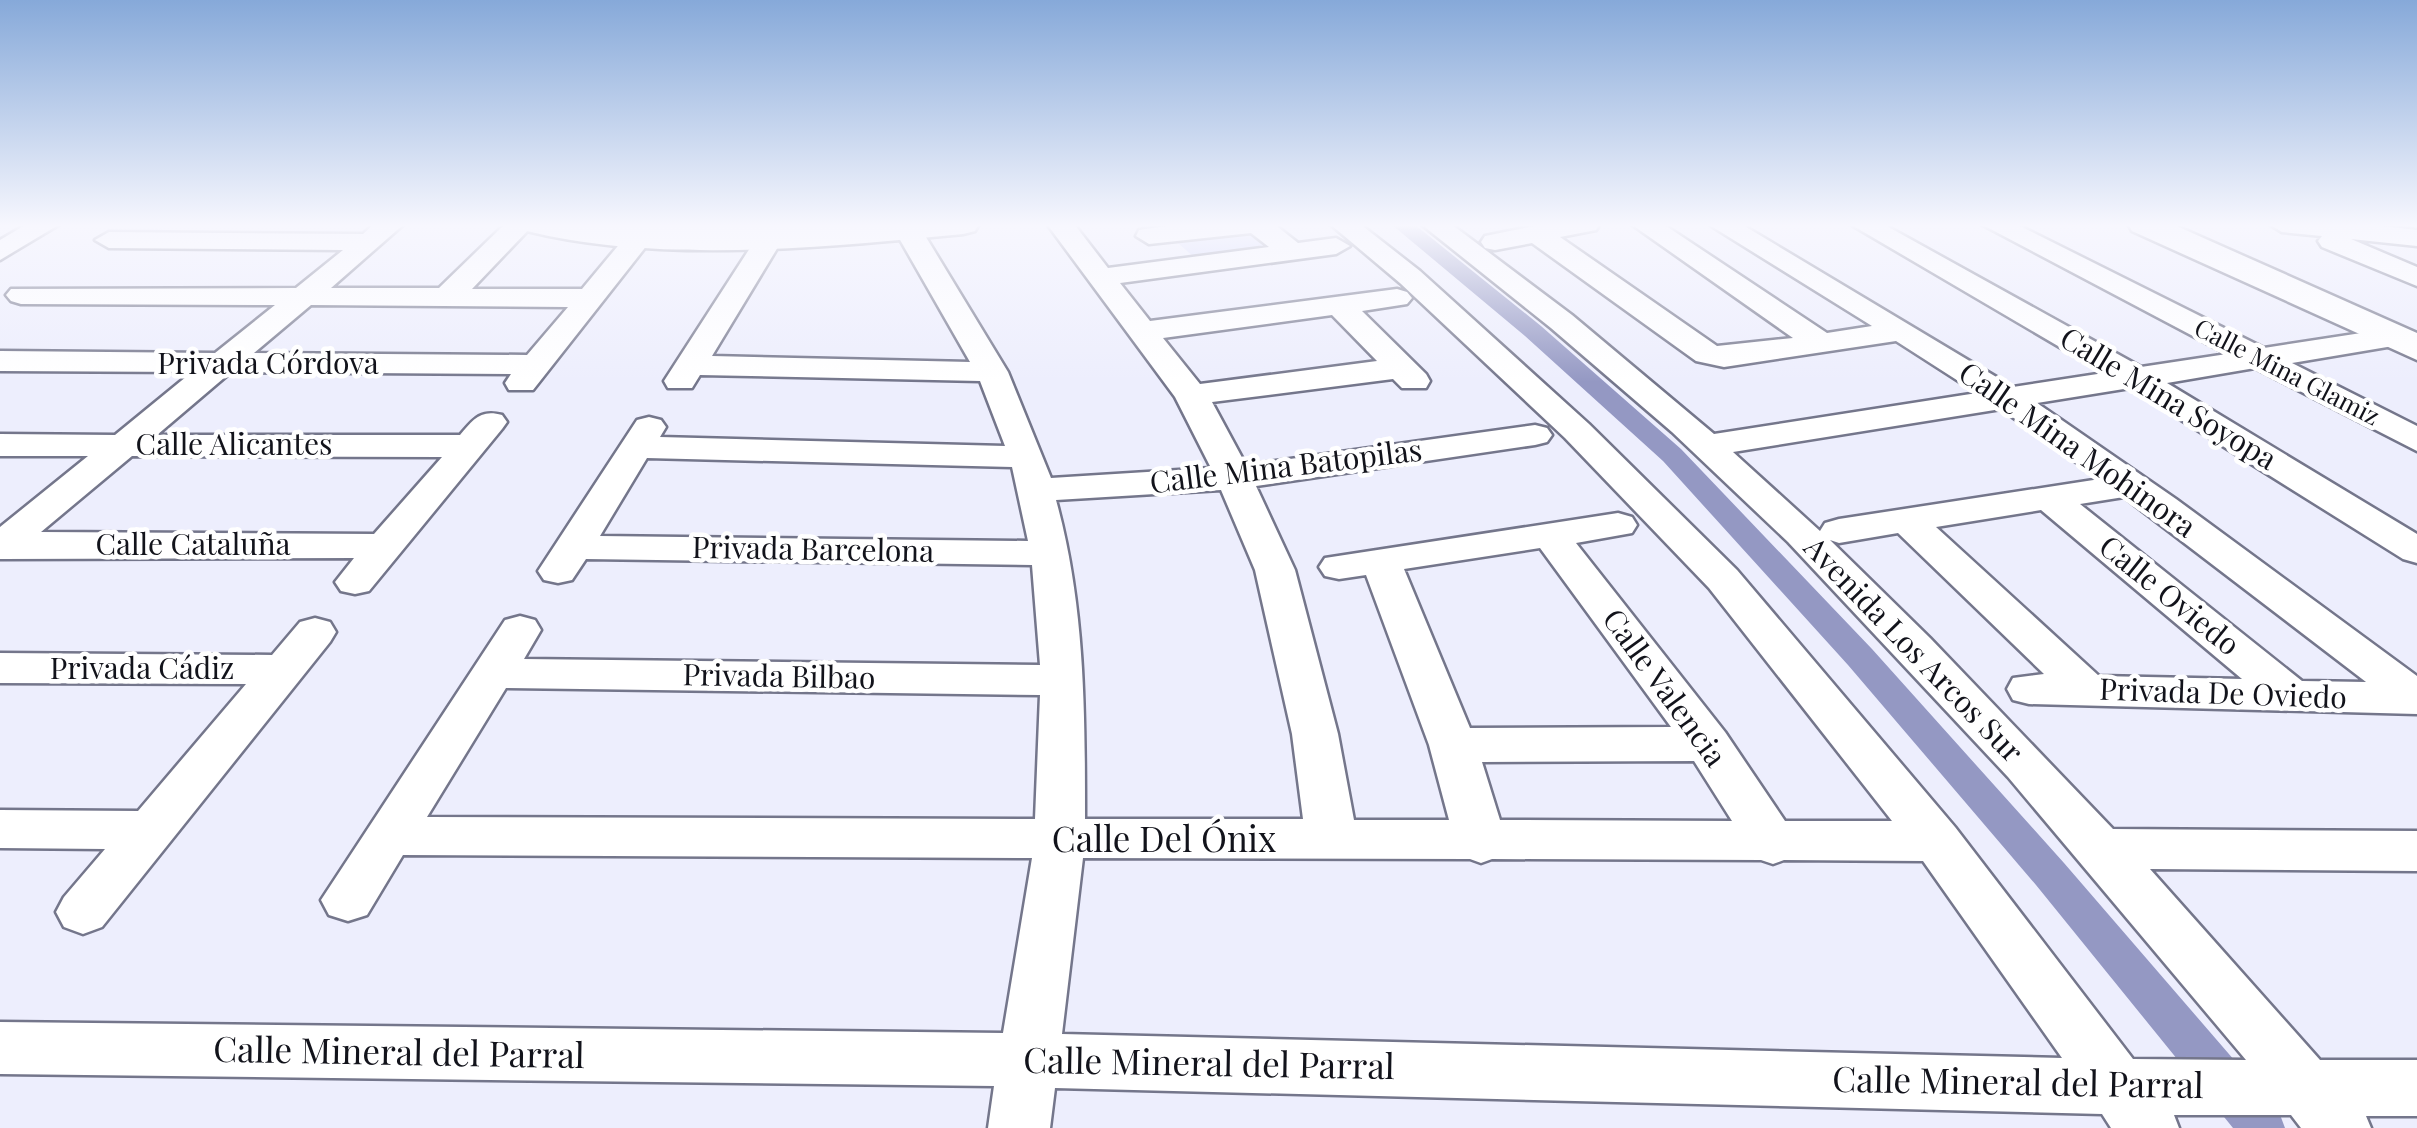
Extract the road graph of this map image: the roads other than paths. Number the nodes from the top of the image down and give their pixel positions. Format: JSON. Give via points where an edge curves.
{"nodes":[{"id":1,"x":50,"y":277,"type":"dead end"},
{"id":2,"x":327,"y":277,"type":"edge"},
{"id":3,"x":468,"y":277,"type":"edge"},
{"id":4,"x":609,"y":277,"type":"edge"},
{"id":5,"x":746,"y":277,"type":"edge"},
{"id":6,"x":935,"y":277,"type":"edge"},
{"id":7,"x":1102,"y":277,"type":"edge"},
{"id":8,"x":1409,"y":277,"type":"edge"},
{"id":9,"x":1500,"y":277,"type":"edge"},
{"id":10,"x":1597,"y":277,"type":"edge"},
{"id":11,"x":1723,"y":277,"type":"edge"},
{"id":12,"x":1811,"y":277,"type":"edge"},
{"id":13,"x":1956,"y":277,"type":"edge"},
{"id":14,"x":2098,"y":277,"type":"edge"},
{"id":15,"x":2260,"y":277,"type":"edge"},
{"id":16,"x":303,"y":297,"type":"junction"},
{"id":17,"x":446,"y":298,"type":"junction"},
{"id":18,"x":592,"y":298,"type":"junction"},
{"id":19,"x":1396,"y":298,"type":"dead end"},
{"id":20,"x":11,"y":302,"type":"edge"},
{"id":21,"x":1340,"y":306,"type":"junction"},
{"id":22,"x":1144,"y":331,"type":"junction"},
{"id":23,"x":1903,"y":331,"type":"junction"},
{"id":24,"x":1822,"y":343,"type":"junction"},
{"id":25,"x":2406,"y":343,"type":"edge"},
{"id":26,"x":2260,"y":358,"type":"junction"},
{"id":27,"x":0,"y":361,"type":"edge"},
{"id":28,"x":221,"y":364,"type":"junction"},
{"id":29,"x":992,"y":372,"type":"junction"},
{"id":30,"x":2136,"y":378,"type":"junction"},
{"id":31,"x":1191,"y":396,"type":"junction"},
{"id":32,"x":2008,"y":398,"type":"junction"},
{"id":33,"x":1535,"y":435,"type":"dead end"},
{"id":34,"x":2417,"y":440,"type":"edge"},
{"id":35,"x":0,"y":444,"type":"edge"},
{"id":36,"x":123,"y":445,"type":"junction"},
{"id":37,"x":1710,"y":445,"type":"junction"},
{"id":38,"x":1032,"y":474,"type":"junction"},
{"id":39,"x":1234,"y":478,"type":"junction"},
{"id":40,"x":2129,"y":485,"type":"junction"},
{"id":41,"x":2049,"y":498,"type":"junction"},
{"id":42,"x":1907,"y":521,"type":"junction"},
{"id":43,"x":1618,"y":525,"type":"dead end"},
{"id":44,"x":1839,"y":530,"type":"dead end"},
{"id":45,"x":1550,"y":535,"type":"junction"},
{"id":46,"x":1,"y":545,"type":"edge"},
{"id":47,"x":387,"y":546,"type":"junction"},
{"id":48,"x":2417,"y":551,"type":"edge"},
{"id":49,"x":1051,"y":553,"type":"junction"},
{"id":50,"x":356,"y":582,"type":"dead end"},
{"id":51,"x":520,"y":630,"type":"dead end"},
{"id":52,"x":315,"y":632,"type":"dead end"},
{"id":53,"x":0,"y":668,"type":"edge"},
{"id":54,"x":284,"y":670,"type":"junction"},
{"id":55,"x":494,"y":674,"type":"junction"},
{"id":56,"x":1063,"y":680,"type":"junction"},
{"id":57,"x":2028,"y":688,"type":"dead end"},
{"id":58,"x":2087,"y":690,"type":"junction"},
{"id":59,"x":2290,"y":696,"type":"junction"},
{"id":60,"x":2417,"y":699,"type":"edge"},
{"id":61,"x":1708,"y":744,"type":"junction"},
{"id":62,"x":1454,"y":745,"type":"junction"},
{"id":63,"x":0,"y":829,"type":"edge"},
{"id":64,"x":151,"y":830,"type":"junction"},
{"id":65,"x":391,"y":836,"type":"junction"},
{"id":66,"x":1060,"y":840,"type":"junction"},
{"id":67,"x":1332,"y":841,"type":"junction"},
{"id":68,"x":1937,"y":842,"type":"junction"},
{"id":69,"x":1481,"y":843,"type":"junction"},
{"id":70,"x":1773,"y":844,"type":"junction"},
{"id":71,"x":2104,"y":849,"type":"junction"},
{"id":72,"x":2417,"y":852,"type":"edge"},
{"id":73,"x":348,"y":900,"type":"dead end"},
{"id":74,"x":83,"y":912,"type":"dead end"},
{"id":75,"x":0,"y":1048,"type":"edge"},
{"id":76,"x":1027,"y":1060,"type":"junction"},
{"id":77,"x":2417,"y":1088,"type":"edge"},
{"id":78,"x":2144,"y":1100,"type":"edge"},
{"id":79,"x":2301,"y":1100,"type":"edge"},
{"id":80,"x":1019,"y":1128,"type":"edge"}],
"edges":[{"from":1,"to":20,"type":"street"},
{"from":2,"to":16,"type":"street"},
{"from":3,"to":17,"type":"street"},
{"from":4,"to":18,"type":"street","name":"Privada Córdova"},
{"from":5,"to":29,"type":"street","via":[[684,376]]},
{"from":6,"to":29,"type":"street"},
{"from":7,"to":22,"type":"street"},
{"from":8,"to":68,"type":"street","via":[[1578,430],[1724,579]]},
{"from":9,"to":37,"type":"street","name":"Avenida Los Arcos Sur"},
{"from":10,"to":24,"type":"street","via":[[1707,354]]},
{"from":11,"to":24,"type":"street"},
{"from":12,"to":23,"type":"street","name":"Calle Mina Mohinora"},
{"from":13,"to":30,"type":"street","name":"Calle Mina Soyopa"},
{"from":14,"to":26,"type":"street","name":"Calle Mina Glamiz"},
{"from":15,"to":25,"type":"main road"},
{"from":16,"to":17,"type":"street"},
{"from":16,"to":20,"type":"street"},
{"from":16,"to":28,"type":"street"},
{"from":17,"to":18,"type":"street"},
{"from":18,"to":28,"type":"street","name":"Privada Córdova","via":[[526,378]]},
{"from":19,"to":21,"type":"street"},
{"from":21,"to":22,"type":"street"},
{"from":21,"to":31,"type":"street","via":[[1410,377]]},
{"from":22,"to":31,"type":"street"},
{"from":23,"to":24,"type":"street"},
{"from":23,"to":32,"type":"street","name":"Calle Mina Mohinora"},
{"from":25,"to":26,"type":"street"},
{"from":26,"to":30,"type":"street"},
{"from":26,"to":34,"type":"street","name":"Calle Mina Glamiz"},
{"from":27,"to":28,"type":"street","name":"Privada Córdova"},
{"from":28,"to":36,"type":"street"},
{"from":29,"to":38,"type":"street"},
{"from":30,"to":32,"type":"street"},
{"from":30,"to":48,"type":"street","name":"Calle Mina Soyopa"},
{"from":31,"to":39,"type":"street"},
{"from":32,"to":37,"type":"street"},
{"from":32,"to":40,"type":"street","name":"Calle Mina Mohinora"},
{"from":33,"to":39,"type":"street","name":"Calle Mina Batopilas"},
{"from":35,"to":36,"type":"street","name":"Calle Alicantes"},
{"from":36,"to":46,"type":"street"},
{"from":36,"to":47,"type":"street","name":"Calle Alicantes","via":[[479,434]]},
{"from":37,"to":71,"type":"street","name":"Avenida Los Arcos Sur"},
{"from":38,"to":39,"type":"street","name":"Calle Mina Batopilas"},
{"from":38,"to":49,"type":"street"},
{"from":38,"to":49,"type":"street","name":"Privada Barcelona","via":[[643,436],[566,559]]},
{"from":39,"to":67,"type":"street","via":[[1275,570],[1315,734]]},
{"from":40,"to":41,"type":"street","name":"Calle Oviedo"},
{"from":40,"to":60,"type":"street","name":"Calle Mina Mohinora"},
{"from":41,"to":42,"type":"street","name":"Calle Oviedo"},
{"from":41,"to":59,"type":"street","name":"Calle Oviedo"},
{"from":42,"to":44,"type":"street","name":"Calle Oviedo"},
{"from":42,"to":58,"type":"street"},
{"from":43,"to":45,"type":"street"},
{"from":45,"to":61,"type":"street","name":"Calle Valencia"},
{"from":45,"to":62,"type":"street","via":[[1360,564]]},
{"from":46,"to":47,"type":"street","name":"Calle Cataluña"},
{"from":47,"to":50,"type":"street"},
{"from":49,"to":56,"type":"street"},
{"from":51,"to":55,"type":"street"},
{"from":52,"to":54,"type":"street","name":"Privada Cádiz"},
{"from":53,"to":54,"type":"street","name":"Privada Cádiz"},
{"from":54,"to":64,"type":"street","name":"Privada Cádiz"},
{"from":55,"to":56,"type":"street","name":"Privada Bilbao"},
{"from":55,"to":65,"type":"street"},
{"from":56,"to":66,"type":"street"},
{"from":57,"to":58,"type":"street","name":"Privada De Oviedo"},
{"from":58,"to":59,"type":"street","name":"Privada De Oviedo"},
{"from":59,"to":60,"type":"street","name":"Privada De Oviedo"},
{"from":61,"to":62,"type":"street"},
{"from":61,"to":70,"type":"street","name":"Calle Valencia"},
{"from":62,"to":69,"type":"street"},
{"from":63,"to":64,"type":"street"},
{"from":64,"to":74,"type":"street","name":"Privada Cádiz"},
{"from":65,"to":66,"type":"street","name":"Calle Del Ónix"},
{"from":65,"to":73,"type":"street"},
{"from":66,"to":67,"type":"street","name":"Calle Del Ónix"},
{"from":66,"to":76,"type":"street"},
{"from":67,"to":69,"type":"street","name":"Calle Del Ónix"},
{"from":68,"to":70,"type":"street","name":"Calle Del Ónix"},
{"from":68,"to":78,"type":"street"},
{"from":69,"to":70,"type":"street","name":"Calle Del Ónix"},
{"from":71,"to":72,"type":"street"},
{"from":71,"to":79,"type":"street","name":"Avenida Los Arcos Sur"},
{"from":75,"to":76,"type":"street","name":"Calle Mineral del Parral"},
{"from":76,"to":78,"type":"street","name":"Calle Mineral del Parral"},
{"from":76,"to":80,"type":"street"},
{"from":77,"to":79,"type":"street","name":"Calle Mineral del Parral"},
{"from":78,"to":79,"type":"street","name":"Calle Mineral del Parral"}]}
